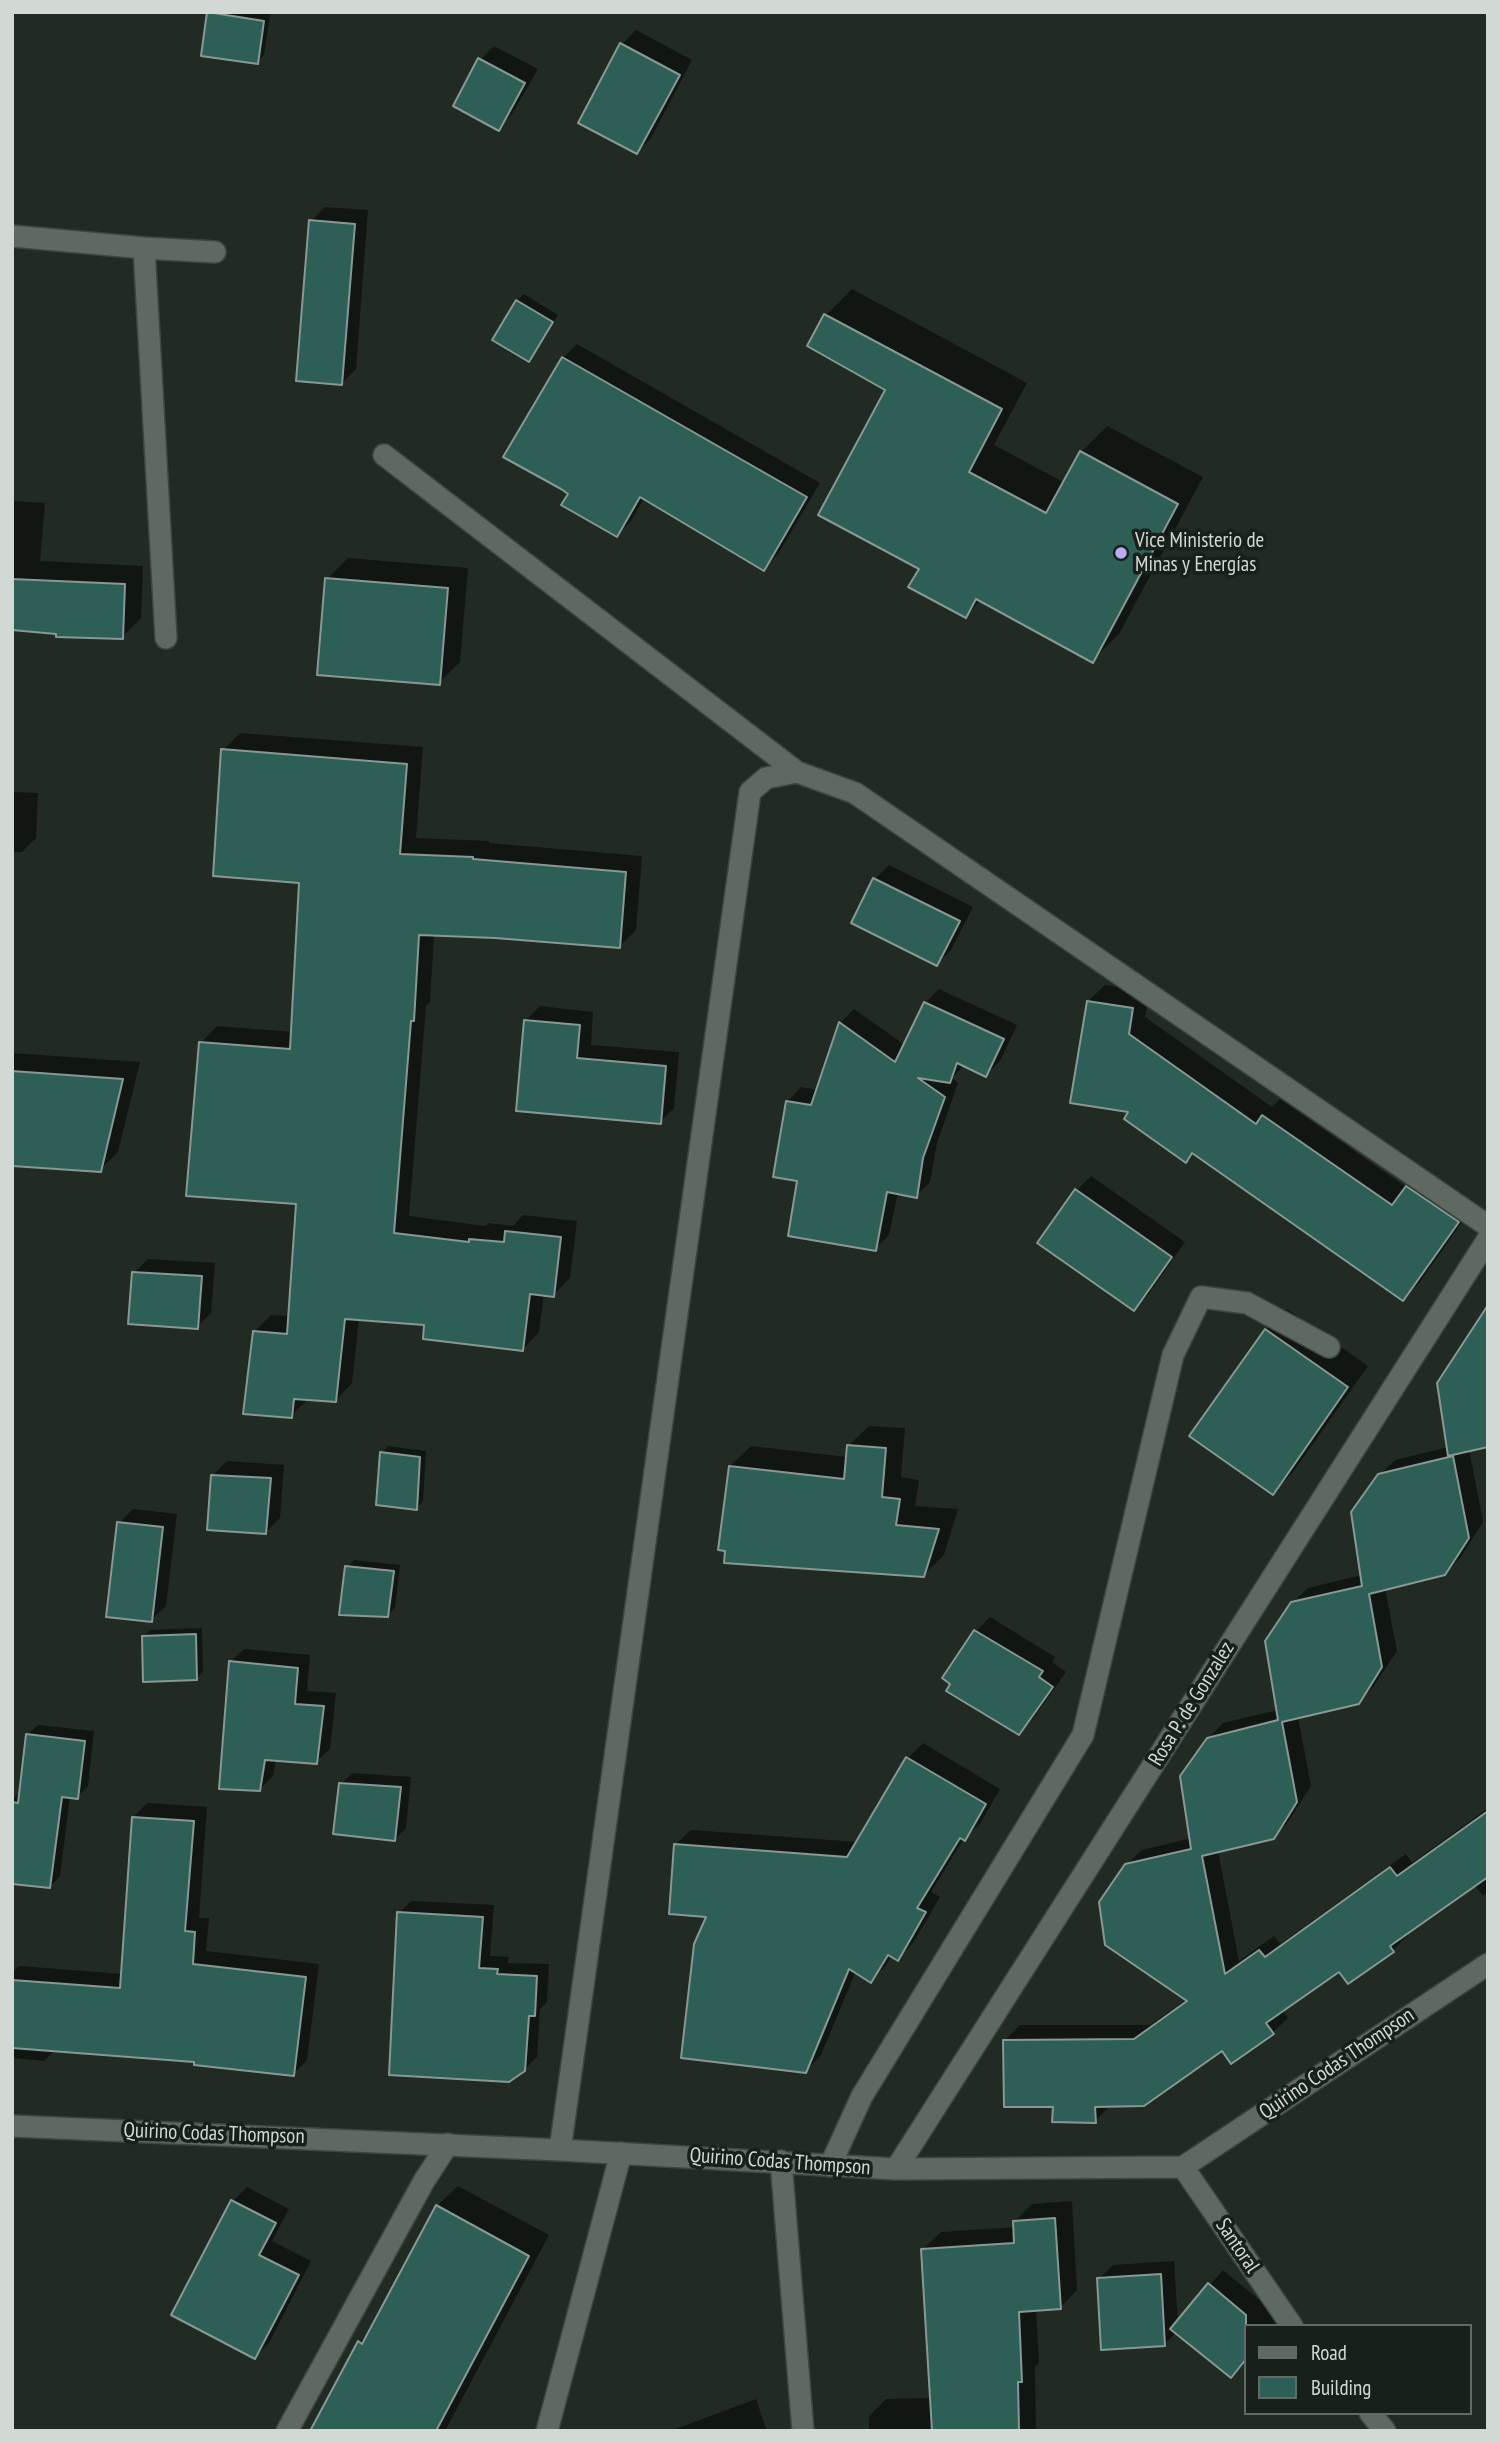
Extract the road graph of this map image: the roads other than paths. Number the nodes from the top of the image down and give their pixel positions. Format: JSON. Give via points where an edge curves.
{"nodes":[{"id":1,"x":12,"y":236,"type":"edge"},
{"id":2,"x":144,"y":248,"type":"junction"},
{"id":3,"x":215,"y":251,"type":"dead end"},
{"id":4,"x":384,"y":455,"type":"dead end"},
{"id":5,"x":166,"y":638,"type":"dead end"},
{"id":6,"x":797,"y":772,"type":"junction"},
{"id":7,"x":1488,"y":1226,"type":"edge"},
{"id":8,"x":1488,"y":1239,"type":"edge"},
{"id":9,"x":1329,"y":1347,"type":"dead end"},
{"id":10,"x":1488,"y":1964,"type":"edge"},
{"id":11,"x":12,"y":2126,"type":"edge"},
{"id":12,"x":447,"y":2144,"type":"junction"},
{"id":13,"x":560,"y":2150,"type":"junction"},
{"id":14,"x":621,"y":2153,"type":"junction"},
{"id":15,"x":781,"y":2161,"type":"junction"},
{"id":16,"x":830,"y":2166,"type":"junction"},
{"id":17,"x":1183,"y":2167,"type":"junction"},
{"id":18,"x":896,"y":2169,"type":"junction"},
{"id":19,"x":1291,"y":2324,"type":"edge"},
{"id":20,"x":1372,"y":2415,"type":"edge"},
{"id":21,"x":287,"y":2431,"type":"edge"},
{"id":22,"x":547,"y":2431,"type":"edge"},
{"id":23,"x":803,"y":2431,"type":"edge"},
{"id":24,"x":1385,"y":2431,"type":"edge"}],
"edges":[{"from":1,"to":2,"type":"street"},
{"from":2,"to":3,"type":"street"},
{"from":2,"to":5,"type":"street"},
{"from":4,"to":6,"type":"street"},
{"from":6,"to":7,"type":"street","via":[[855,793]]},
{"from":6,"to":13,"type":"street","via":[[766,778],[750,792]]},
{"from":8,"to":18,"type":"street","name":"Rosa P. de Gonzalez"},
{"from":9,"to":16,"type":"street","via":[[1247,1303],[1201,1297],[1173,1355],[1083,1735],[862,2096]]},
{"from":10,"to":17,"type":"street","name":"Quirino Codas Thompson"},
{"from":11,"to":12,"type":"street","name":"Quirino Codas Thompson"},
{"from":12,"to":13,"type":"street","name":"Quirino Codas Thompson"},
{"from":12,"to":21,"type":"street"},
{"from":13,"to":14,"type":"street","name":"Quirino Codas Thompson"},
{"from":14,"to":15,"type":"street","name":"Quirino Codas Thompson"},
{"from":14,"to":22,"type":"street"},
{"from":15,"to":16,"type":"street","name":"Quirino Codas Thompson"},
{"from":15,"to":23,"type":"street"},
{"from":16,"to":18,"type":"street","name":"Quirino Codas Thompson"},
{"from":17,"to":18,"type":"street","name":"Quirino Codas Thompson"},
{"from":17,"to":19,"type":"street","name":"Santoral"},
{"from":20,"to":24,"type":"street"}]}
